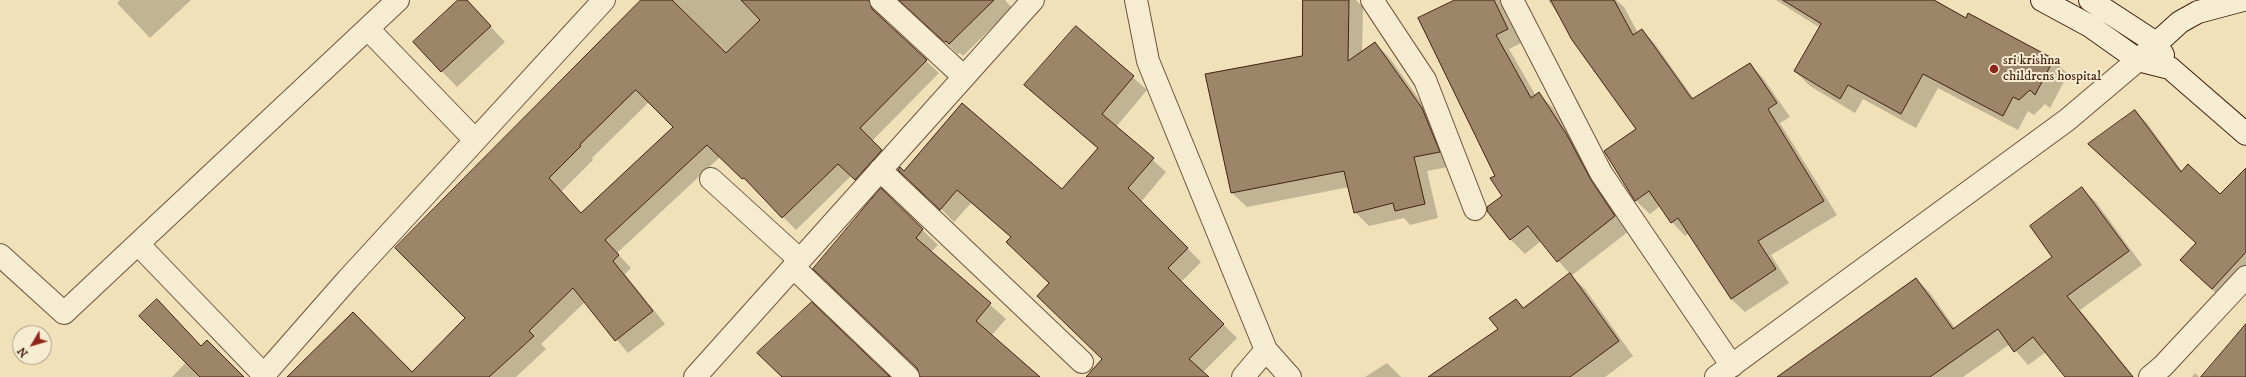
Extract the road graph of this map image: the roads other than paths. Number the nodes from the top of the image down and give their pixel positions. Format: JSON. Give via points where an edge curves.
{"nodes":[{"id":1,"x":398,"y":0,"type":"edge"},
{"id":2,"x":604,"y":0,"type":"edge"},
{"id":3,"x":881,"y":0,"type":"edge"},
{"id":4,"x":1034,"y":0,"type":"edge"},
{"id":5,"x":1136,"y":0,"type":"edge"},
{"id":6,"x":1372,"y":0,"type":"edge"},
{"id":7,"x":1512,"y":0,"type":"edge"},
{"id":8,"x":2042,"y":0,"type":"edge"},
{"id":9,"x":2090,"y":0,"type":"edge"},
{"id":10,"x":2243,"y":0,"type":"edge"},
{"id":11,"x":368,"y":28,"type":"junction"},
{"id":12,"x":2156,"y":43,"type":"junction"},
{"id":13,"x":2138,"y":60,"type":"junction"},
{"id":14,"x":2170,"y":68,"type":"junction"},
{"id":15,"x":964,"y":77,"type":"junction"},
{"id":16,"x":2246,"y":134,"type":"edge"},
{"id":17,"x":475,"y":140,"type":"junction"},
{"id":18,"x":880,"y":170,"type":"junction"},
{"id":19,"x":711,"y":179,"type":"dead end"},
{"id":20,"x":1475,"y":209,"type":"dead end"},
{"id":21,"x":138,"y":244,"type":"junction"},
{"id":22,"x":0,"y":255,"type":"edge"},
{"id":23,"x":797,"y":264,"type":"junction"},
{"id":24,"x":2246,"y":277,"type":"edge"},
{"id":25,"x":1266,"y":350,"type":"junction"},
{"id":26,"x":1082,"y":362,"type":"dead end"},
{"id":27,"x":1724,"y":371,"type":"edge"},
{"id":28,"x":263,"y":376,"type":"edge"},
{"id":29,"x":695,"y":377,"type":"edge"},
{"id":30,"x":908,"y":377,"type":"edge"},
{"id":31,"x":1243,"y":377,"type":"edge"},
{"id":32,"x":1290,"y":377,"type":"edge"},
{"id":33,"x":2150,"y":377,"type":"edge"}],
"edges":[{"from":1,"to":11,"type":"street"},
{"from":2,"to":17,"type":"street"},
{"from":3,"to":15,"type":"street"},
{"from":4,"to":15,"type":"street"},
{"from":5,"to":25,"type":"street","via":[[1148,61]]},
{"from":6,"to":20,"type":"street","via":[[1425,80]]},
{"from":7,"to":27,"type":"street","via":[[1601,173]]},
{"from":8,"to":13,"type":"street","via":[[2090,26]]},
{"from":9,"to":12,"type":"street"},
{"from":10,"to":12,"type":"street","via":[[2198,12],[2180,22]]},
{"from":11,"to":17,"type":"street"},
{"from":11,"to":21,"type":"street"},
{"from":12,"to":13,"type":"street"},
{"from":12,"to":14,"type":"street"},
{"from":13,"to":14,"type":"street"},
{"from":13,"to":27,"type":"street","via":[[2067,120]]},
{"from":14,"to":16,"type":"street"},
{"from":15,"to":18,"type":"street"},
{"from":17,"to":28,"type":"street"},
{"from":18,"to":23,"type":"street"},
{"from":18,"to":26,"type":"street"},
{"from":19,"to":23,"type":"street"},
{"from":21,"to":22,"type":"street","via":[[64,313]]},
{"from":21,"to":28,"type":"street"},
{"from":23,"to":29,"type":"street"},
{"from":23,"to":30,"type":"street"},
{"from":24,"to":33,"type":"street"},
{"from":25,"to":31,"type":"street"},
{"from":25,"to":32,"type":"street"}]}
